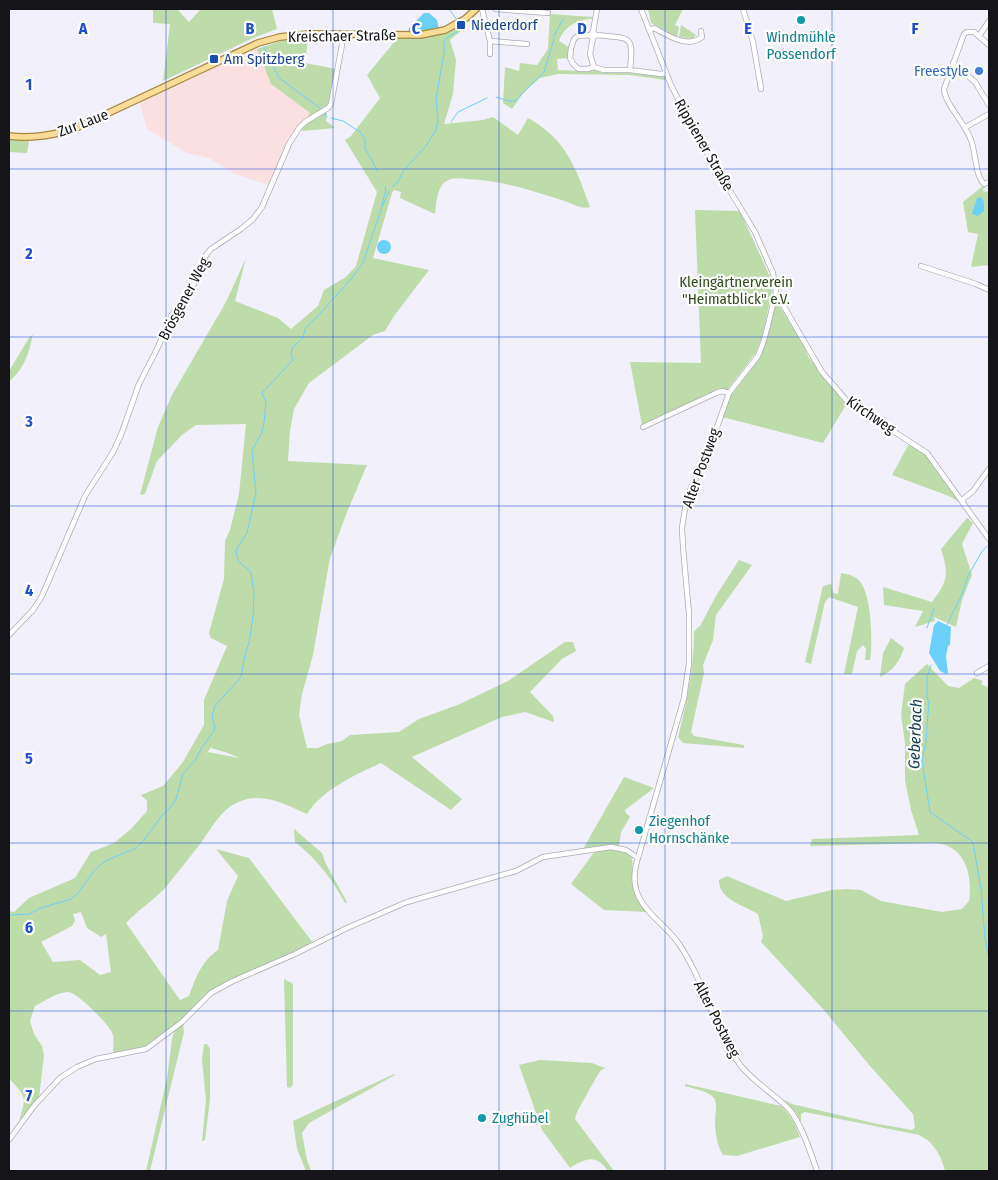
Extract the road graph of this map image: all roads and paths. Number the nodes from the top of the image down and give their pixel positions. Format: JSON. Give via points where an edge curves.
{"nodes":[{"id":1,"x":476,"y":9,"type":"edge"},
{"id":2,"x":482,"y":9,"type":"edge"},
{"id":3,"x":496,"y":9,"type":"edge"},
{"id":4,"x":597,"y":9,"type":"edge"},
{"id":5,"x":641,"y":9,"type":"edge"},
{"id":6,"x":743,"y":9,"type":"edge"},
{"id":7,"x":548,"y":12,"type":"dead end"},
{"id":8,"x":989,"y":21,"type":"edge"},
{"id":9,"x":649,"y":30,"type":"junction"},
{"id":10,"x":701,"y":32,"type":"dead end"},
{"id":11,"x":344,"y":34,"type":"junction"},
{"id":12,"x":593,"y":35,"type":"junction"},
{"id":13,"x":979,"y":36,"type":"junction"},
{"id":14,"x":490,"y":40,"type":"junction"},
{"id":15,"x":527,"y":44,"type":"dead end"},
{"id":16,"x":989,"y":45,"type":"edge"},
{"id":17,"x":490,"y":54,"type":"dead end"},
{"id":18,"x":954,"y":63,"type":"junction"},
{"id":19,"x":594,"y":67,"type":"junction"},
{"id":20,"x":630,"y":70,"type":"junction"},
{"id":21,"x":665,"y":73,"type":"junction"},
{"id":22,"x":761,"y":89,"type":"dead end"},
{"id":23,"x":154,"y":92,"type":"joint"},
{"id":24,"x":989,"y":105,"type":"edge"},
{"id":25,"x":989,"y":114,"type":"edge"},
{"id":26,"x":966,"y":127,"type":"junction"},
{"id":27,"x":9,"y":136,"type":"edge"},
{"id":28,"x":987,"y":183,"type":"edge"},
{"id":29,"x":920,"y":266,"type":"dead end"},
{"id":30,"x":989,"y":290,"type":"edge"},
{"id":31,"x":776,"y":293,"type":"junction"},
{"id":32,"x":729,"y":393,"type":"junction"},
{"id":33,"x":642,"y":427,"type":"dead end"},
{"id":34,"x":989,"y":469,"type":"edge"},
{"id":35,"x":962,"y":500,"type":"junction"},
{"id":36,"x":989,"y":539,"type":"edge"},
{"id":37,"x":9,"y":635,"type":"edge"},
{"id":38,"x":989,"y":666,"type":"edge"},
{"id":39,"x":977,"y":673,"type":"dead end"},
{"id":40,"x":638,"y":858,"type":"junction"},
{"id":41,"x":9,"y":1140,"type":"edge"},
{"id":42,"x":817,"y":1171,"type":"edge"}],
"edges":[{"from":1,"to":11,"type":"main road","name":"Kreischaer Straße","via":[[445,30],[420,35]]},
{"from":2,"to":14,"type":"street"},
{"from":3,"to":7,"type":"street"},
{"from":4,"to":12,"type":"street"},
{"from":5,"to":9,"type":"street","name":"Rippiener Straße"},
{"from":6,"to":22,"type":"street","via":[[753,42]]},
{"from":8,"to":13,"type":"street"},
{"from":9,"to":10,"type":"street","via":[[654,28],[687,42],[699,40]]},
{"from":9,"to":21,"type":"street","name":"Rippiener Straße"},
{"from":11,"to":23,"type":"main road","name":"Kreischaer Straße","via":[[292,35],[258,43]]},
{"from":11,"to":37,"type":"street","name":"Brösgener Weg","via":[[331,104],[299,128],[262,207],[253,219],[206,255],[194,284],[172,315],[121,435],[85,496],[42,596]]},
{"from":12,"to":19,"type":"street","via":[[590,54]]},
{"from":12,"to":19,"type":"street","via":[[574,39],[570,58],[579,68]]},
{"from":12,"to":20,"type":"street","via":[[624,38],[631,42]]},
{"from":13,"to":16,"type":"street"},
{"from":13,"to":18,"type":"street","via":[[971,31],[964,34]]},
{"from":14,"to":15,"type":"street"},
{"from":14,"to":17,"type":"street"},
{"from":18,"to":24,"type":"street","via":[[974,82]]},
{"from":18,"to":26,"type":"street","via":[[944,96]]},
{"from":19,"to":20,"type":"street"},
{"from":20,"to":21,"type":"street"},
{"from":21,"to":31,"type":"street","name":"Rippiener Straße","via":[[698,138],[754,232],[774,277]]},
{"from":23,"to":27,"type":"main road","name":"Zur Laue","via":[[72,130],[32,138]]},
{"from":25,"to":26,"type":"street"},
{"from":26,"to":28,"type":"street","via":[[976,154],[978,176]]},
{"from":29,"to":30,"type":"street"},
{"from":31,"to":32,"type":"street","name":"Alter Postweg","via":[[758,356]]},
{"from":31,"to":35,"type":"street","name":"Kirchweg","via":[[822,372],[848,402],[927,453]]},
{"from":32,"to":33,"type":"street","via":[[716,393]]},
{"from":32,"to":40,"type":"street","name":"Alter Postweg","via":[[686,502],[682,528],[690,652],[684,698]]},
{"from":34,"to":35,"type":"street"},
{"from":35,"to":36,"type":"street","name":"Kirchweg"},
{"from":38,"to":39,"type":"street"},
{"from":40,"to":41,"type":"street","via":[[611,847],[543,857],[504,875],[407,902],[211,993],[182,1022],[146,1049],[96,1059],[77,1067],[60,1078],[23,1119]]},
{"from":40,"to":42,"type":"street","name":"Alter Postweg","via":[[634,878],[646,911],[679,944],[718,1027],[742,1066],[793,1115]]}]}
